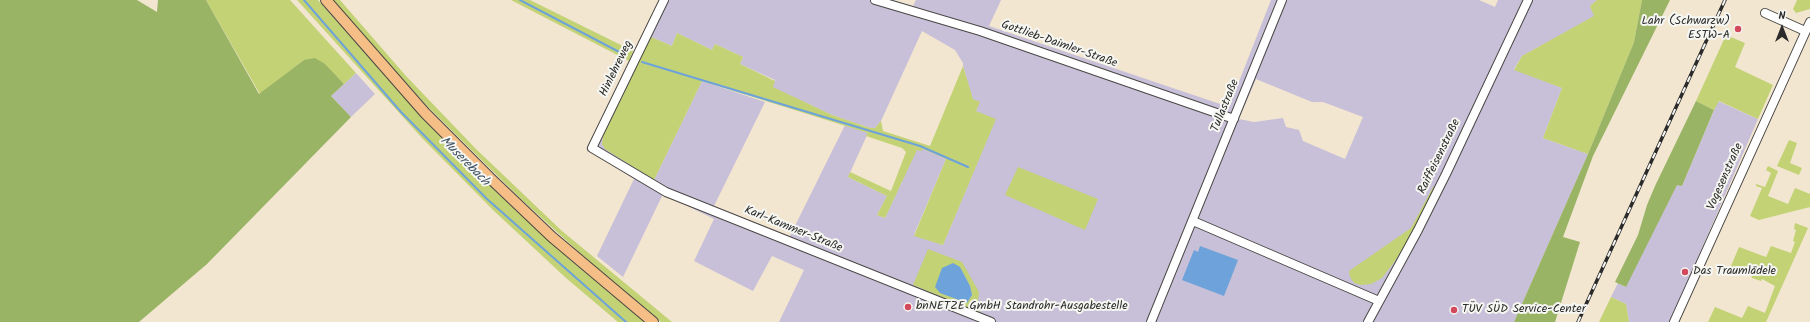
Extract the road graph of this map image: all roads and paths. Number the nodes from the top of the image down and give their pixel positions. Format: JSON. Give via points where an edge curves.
{"nodes":[{"id":1,"x":326,"y":0,"type":"edge"},
{"id":2,"x":664,"y":0,"type":"edge"},
{"id":3,"x":875,"y":0,"type":"edge"},
{"id":4,"x":1282,"y":0,"type":"edge"},
{"id":5,"x":1528,"y":0,"type":"edge"},
{"id":6,"x":1765,"y":13,"type":"dead end"},
{"id":7,"x":1810,"y":22,"type":"edge"},
{"id":8,"x":1805,"y":31,"type":"junction"},
{"id":9,"x":1234,"y":119,"type":"junction"},
{"id":10,"x":592,"y":148,"type":"joint"},
{"id":11,"x":1193,"y":221,"type":"junction"},
{"id":12,"x":1379,"y":301,"type":"junction"},
{"id":13,"x":652,"y":322,"type":"edge"},
{"id":14,"x":992,"y":322,"type":"edge"},
{"id":15,"x":1151,"y":322,"type":"edge"},
{"id":16,"x":1368,"y":322,"type":"edge"},
{"id":17,"x":1674,"y":322,"type":"edge"}],
"edges":[{"from":1,"to":13,"type":"main road","via":[[425,112],[490,178],[552,237]]},
{"from":2,"to":10,"type":"street","name":"Hinlehreweg"},
{"from":3,"to":9,"type":"street","name":"Gottlieb-Daimler-Straße","via":[[980,31]]},
{"from":4,"to":9,"type":"street","name":"Tullastraße"},
{"from":5,"to":12,"type":"street","name":"Raiffeisenstraße","via":[[1446,174]]},
{"from":6,"to":8,"type":"street"},
{"from":7,"to":8,"type":"street","name":"Vogesenstraße"},
{"from":8,"to":17,"type":"street","name":"Vogesenstraße"},
{"from":9,"to":11,"type":"street","name":"Tullastraße"},
{"from":10,"to":14,"type":"street","name":"Karl-Kammer-Straße","via":[[666,192]]},
{"from":11,"to":12,"type":"street"},
{"from":11,"to":15,"type":"street","name":"Tullastraße"},
{"from":12,"to":16,"type":"street","name":"Raiffeisenstraße"}]}
